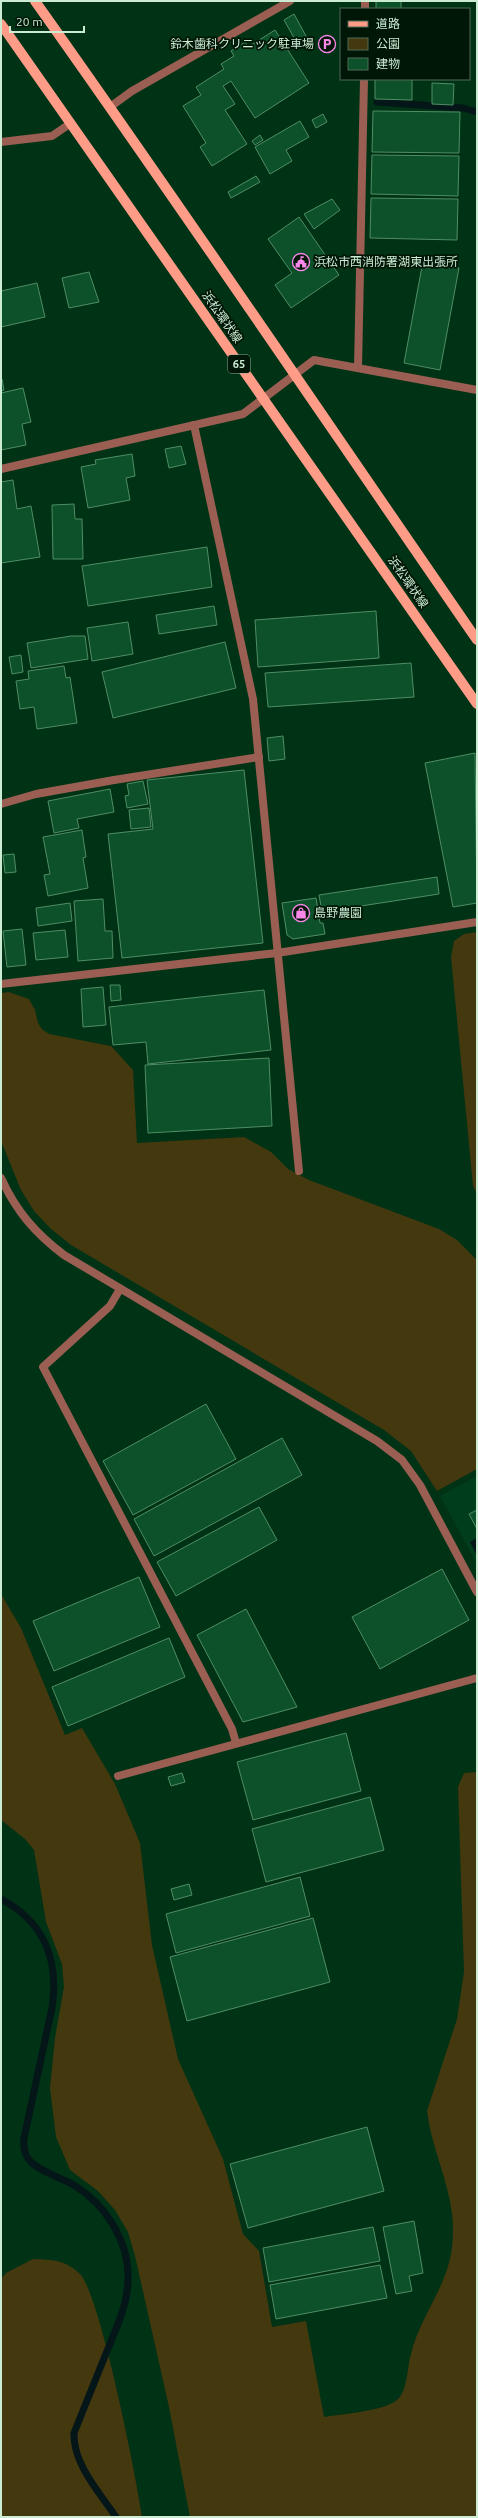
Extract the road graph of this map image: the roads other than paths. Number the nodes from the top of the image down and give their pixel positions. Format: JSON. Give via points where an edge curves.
{"nodes":[{"id":1,"x":35,"y":1,"type":"edge"},
{"id":2,"x":290,"y":1,"type":"edge"},
{"id":3,"x":1,"y":24,"type":"edge"},
{"id":4,"x":364,"y":80,"type":"edge"},
{"id":5,"x":110,"y":107,"type":"junction"},
{"id":6,"x":71,"y":123,"type":"junction"},
{"id":7,"x":1,"y":142,"type":"edge"},
{"id":8,"x":358,"y":368,"type":"junction"},
{"id":9,"x":294,"y":375,"type":"junction"},
{"id":10,"x":477,"y":390,"type":"edge"},
{"id":11,"x":264,"y":398,"type":"junction"},
{"id":12,"x":194,"y":425,"type":"junction"},
{"id":13,"x":1,"y":469,"type":"edge"},
{"id":14,"x":477,"y":640,"type":"edge"},
{"id":15,"x":477,"y":704,"type":"edge"},
{"id":16,"x":259,"y":757,"type":"junction"},
{"id":17,"x":1,"y":804,"type":"edge"},
{"id":18,"x":477,"y":922,"type":"edge"},
{"id":19,"x":277,"y":953,"type":"junction"},
{"id":20,"x":1,"y":984,"type":"edge"},
{"id":21,"x":299,"y":1171,"type":"dead end"},
{"id":22,"x":1,"y":1178,"type":"edge"},
{"id":23,"x":120,"y":1289,"type":"junction"},
{"id":24,"x":477,"y":1592,"type":"edge"},
{"id":25,"x":477,"y":1678,"type":"edge"},
{"id":26,"x":236,"y":1743,"type":"junction"},
{"id":27,"x":118,"y":1776,"type":"dead end"}],
"edges":[{"from":1,"to":5,"type":"main road","name":"浜松環状線"},
{"from":2,"to":5,"type":"street","via":[[139,87]]},
{"from":3,"to":6,"type":"main road","name":"浜松環状線","number":"65"},
{"from":4,"to":8,"type":"street"},
{"from":5,"to":9,"type":"main road","name":"浜松環状線"},
{"from":6,"to":7,"type":"street","via":[[52,136]]},
{"from":6,"to":11,"type":"main road","name":"浜松環状線","number":"65"},
{"from":8,"to":9,"type":"street","via":[[314,360]]},
{"from":8,"to":10,"type":"street"},
{"from":9,"to":11,"type":"street"},
{"from":9,"to":14,"type":"main road","name":"浜松環状線"},
{"from":11,"to":12,"type":"street","via":[[243,414]]},
{"from":11,"to":15,"type":"main road","name":"浜松環状線","number":"65"},
{"from":12,"to":13,"type":"street"},
{"from":12,"to":16,"type":"street","via":[[253,699]]},
{"from":16,"to":17,"type":"street","via":[[36,794]]},
{"from":16,"to":19,"type":"street"},
{"from":18,"to":19,"type":"street"},
{"from":19,"to":20,"type":"street"},
{"from":19,"to":21,"type":"street"},
{"from":22,"to":23,"type":"street","via":[[24,1219],[42,1239]]},
{"from":23,"to":24,"type":"street","via":[[377,1441],[402,1460],[420,1485]]},
{"from":23,"to":26,"type":"street","via":[[110,1306],[43,1367],[232,1729]]},
{"from":25,"to":26,"type":"street"},
{"from":26,"to":27,"type":"street"}]}
